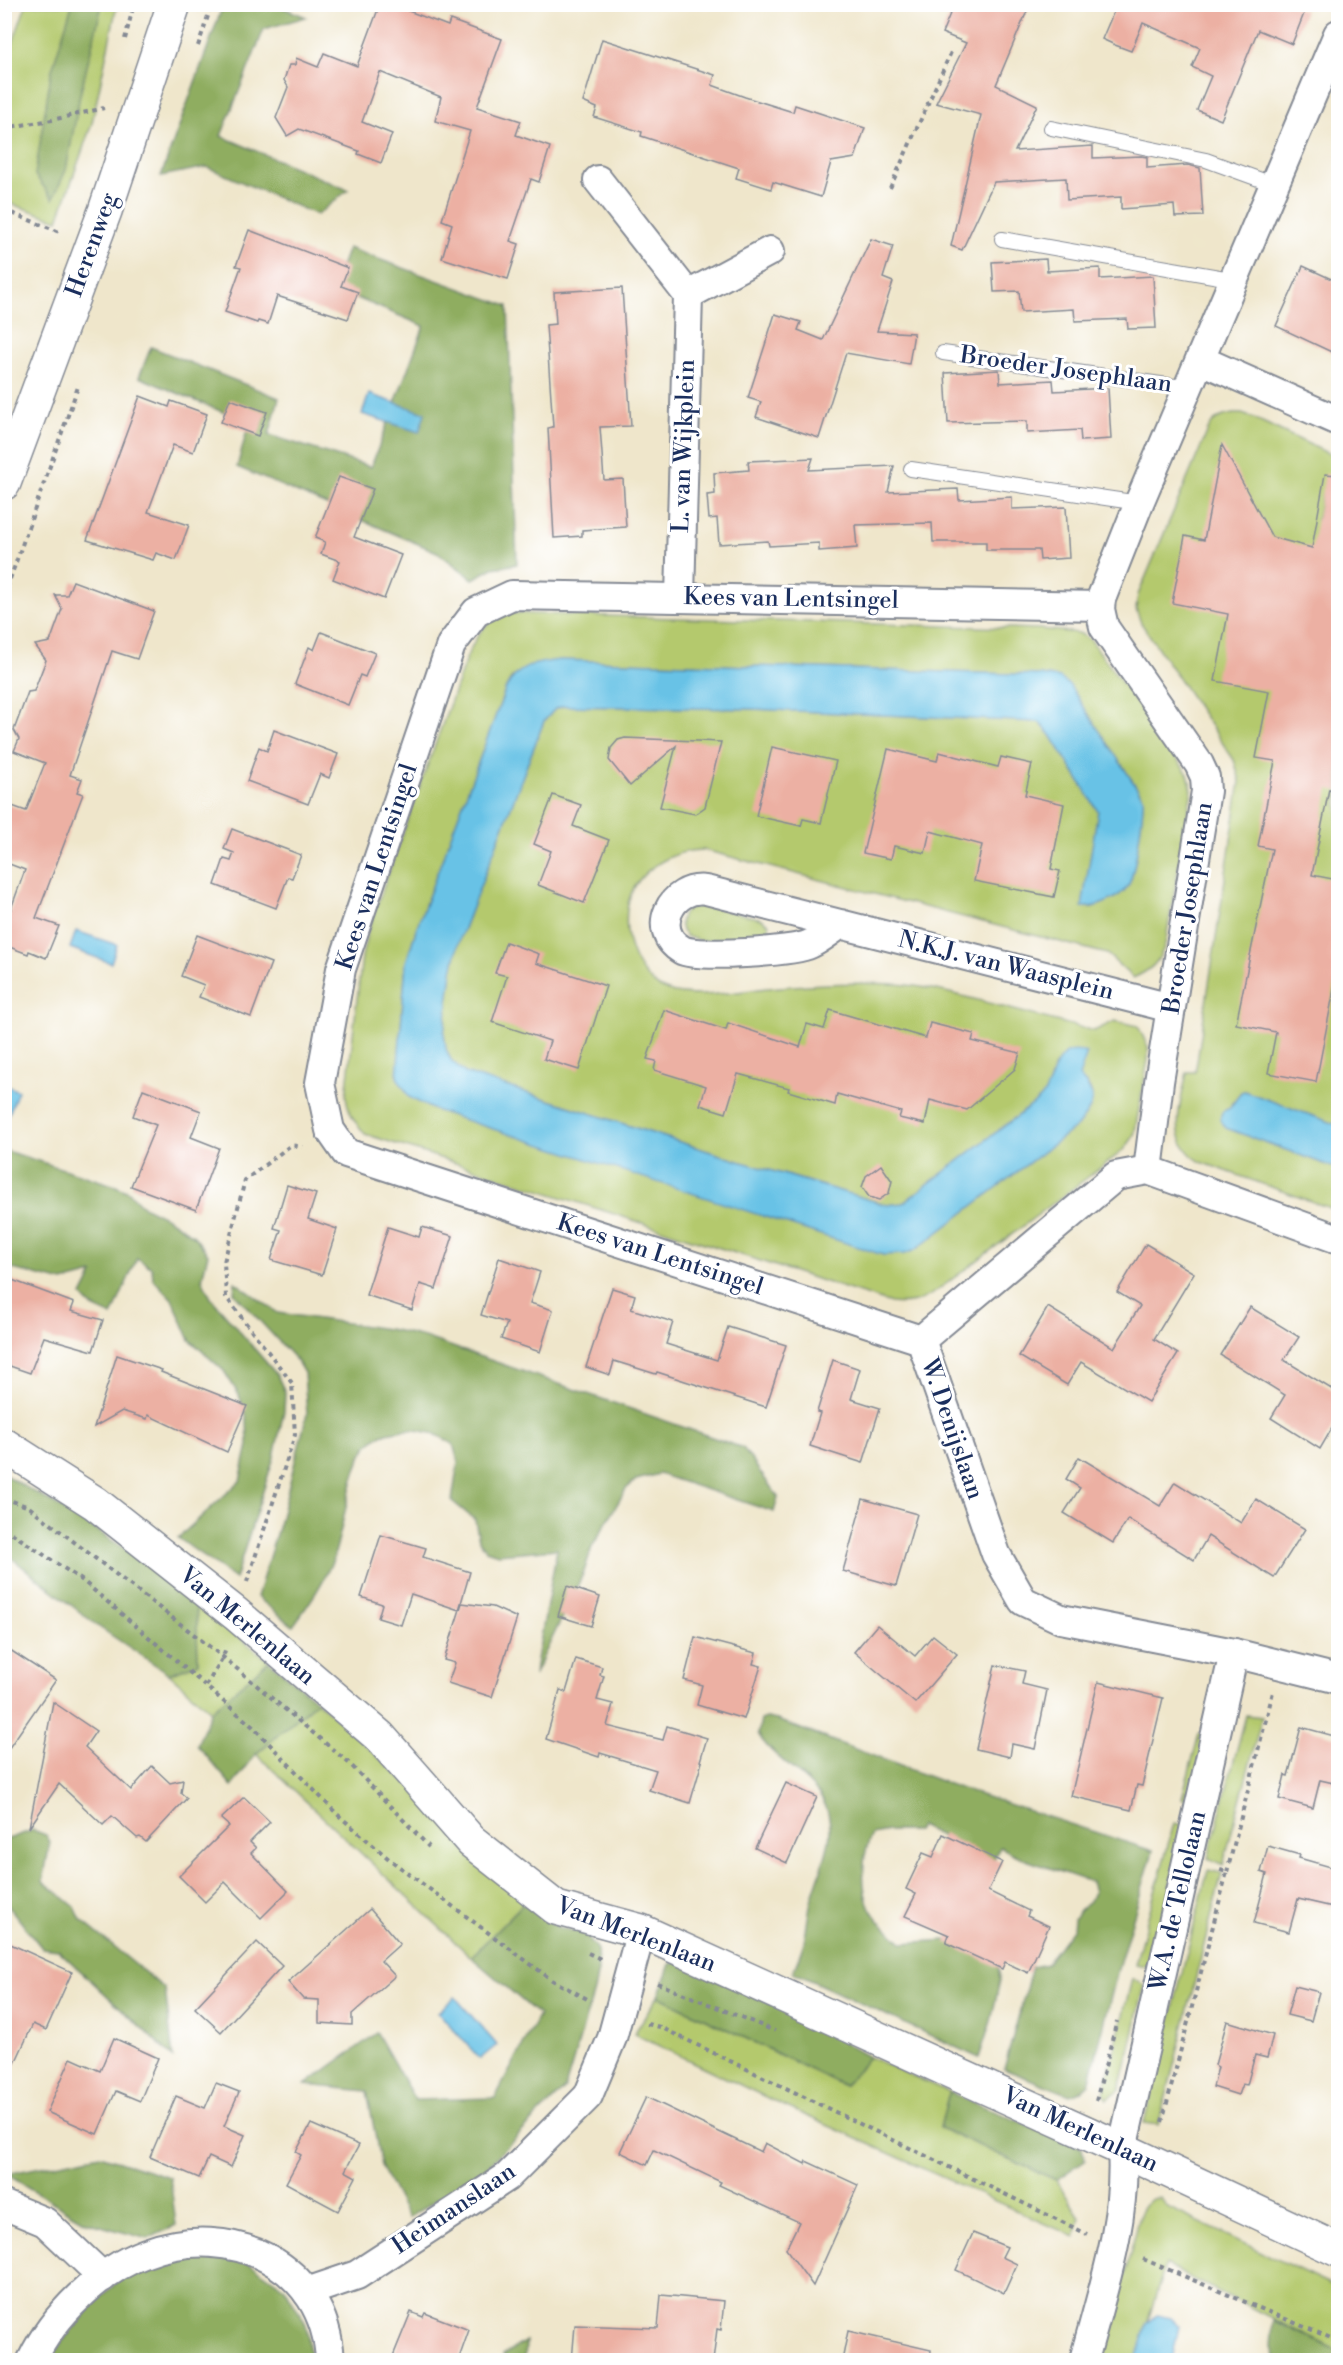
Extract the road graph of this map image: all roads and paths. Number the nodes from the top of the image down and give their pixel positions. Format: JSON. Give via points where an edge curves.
{"nodes":[{"id":1,"x":174,"y":4,"type":"edge"},
{"id":2,"x":1338,"y":34,"type":"edge"},
{"id":3,"x":952,"y":51,"type":"dead end"},
{"id":4,"x":114,"y":106,"type":"dead end"},
{"id":5,"x":4,"y":128,"type":"edge"},
{"id":6,"x":1051,"y":128,"type":"dead end"},
{"id":7,"x":598,"y":180,"type":"dead end"},
{"id":8,"x":1275,"y":185,"type":"junction"},
{"id":9,"x":890,"y":188,"type":"dead end"},
{"id":10,"x":4,"y":210,"type":"edge"},
{"id":11,"x":68,"y":235,"type":"dead end"},
{"id":12,"x":1002,"y":239,"type":"dead end"},
{"id":13,"x":770,"y":251,"type":"dead end"},
{"id":14,"x":1236,"y":280,"type":"junction"},
{"id":15,"x":688,"y":295,"type":"junction"},
{"id":16,"x":943,"y":353,"type":"dead end"},
{"id":17,"x":1201,"y":360,"type":"junction"},
{"id":18,"x":1189,"y":388,"type":"junction"},
{"id":19,"x":1338,"y":422,"type":"edge"},
{"id":20,"x":912,"y":469,"type":"dead end"},
{"id":21,"x":4,"y":483,"type":"edge"},
{"id":22,"x":1139,"y":503,"type":"junction"},
{"id":23,"x":680,"y":597,"type":"junction"},
{"id":24,"x":1100,"y":606,"type":"junction"},
{"id":25,"x":841,"y":924,"type":"junction"},
{"id":26,"x":1171,"y":1008,"type":"junction"},
{"id":27,"x":346,"y":1153,"type":"junction"},
{"id":28,"x":1148,"y":1170,"type":"junction"},
{"id":29,"x":1338,"y":1239,"type":"edge"},
{"id":30,"x":921,"y":1340,"type":"junction"},
{"id":31,"x":4,"y":1445,"type":"edge"},
{"id":32,"x":236,"y":1614,"type":"junction"},
{"id":33,"x":1234,"y":1653,"type":"junction"},
{"id":34,"x":1280,"y":1665,"type":"junction"},
{"id":35,"x":1338,"y":1679,"type":"edge"},
{"id":36,"x":206,"y":1686,"type":"dead end"},
{"id":37,"x":1187,"y":1862,"type":"junction"},
{"id":38,"x":1227,"y":1872,"type":"junction"},
{"id":39,"x":641,"y":1932,"type":"junction"},
{"id":40,"x":1122,"y":2149,"type":"junction"},
{"id":41,"x":1151,"y":2163,"type":"junction"},
{"id":42,"x":4,"y":2205,"type":"edge"},
{"id":43,"x":1338,"y":2250,"type":"edge"},
{"id":44,"x":103,"y":2277,"type":"junction"},
{"id":45,"x":307,"y":2292,"type":"junction"},
{"id":46,"x":32,"y":2361,"type":"edge"},
{"id":47,"x":330,"y":2361,"type":"edge"},
{"id":48,"x":1084,"y":2361,"type":"edge"}],
"edges":[{"from":1,"to":21,"type":"main road","name":"Herenweg","via":[[105,211]]},
{"from":2,"to":8,"type":"street","name":"Broeder Josephlaan"},
{"from":3,"to":9,"type":"path"},
{"from":4,"to":5,"type":"path"},
{"from":6,"to":8,"type":"lane","via":[[1206,160]]},
{"from":7,"to":15,"type":"street"},
{"from":8,"to":14,"type":"street","name":"Broeder Josephlaan"},
{"from":10,"to":11,"type":"path"},
{"from":12,"to":14,"type":"lane"},
{"from":13,"to":15,"type":"street"},
{"from":14,"to":17,"type":"street","name":"Broeder Josephlaan"},
{"from":15,"to":23,"type":"street","name":"L. van Wijkplein"},
{"from":16,"to":18,"type":"lane","name":"Broeder Josephlaan"},
{"from":17,"to":18,"type":"street","name":"Broeder Josephlaan"},
{"from":17,"to":19,"type":"street"},
{"from":18,"to":22,"type":"street","name":"Broeder Josephlaan"},
{"from":20,"to":22,"type":"lane"},
{"from":22,"to":24,"type":"street","name":"Broeder Josephlaan"},
{"from":23,"to":24,"type":"street","name":"Kees van Lentsingel"},
{"from":23,"to":27,"type":"street","name":"Kees van Lentsingel","via":[[512,596],[476,612],[451,645],[341,969],[320,1083],[330,1130]]},
{"from":24,"to":26,"type":"street","name":"Broeder Josephlaan","via":[[1104,627],[1205,777],[1205,806]]},
{"from":25,"to":25,"type":"street","name":"N.K.J. van Waasplein","via":[[699,889],[676,898],[666,926],[682,951],[704,954],[792,949],[809,945]]},
{"from":25,"to":26,"type":"street","name":"N.K.J. van Waasplein"},
{"from":26,"to":28,"type":"street","name":"Broeder Josephlaan"},
{"from":27,"to":30,"type":"street","name":"Kees van Lentsingel"},
{"from":27,"to":32,"type":"path","via":[[291,1145],[246,1180],[224,1263],[226,1296],[292,1383],[295,1435]]},
{"from":28,"to":29,"type":"street"},
{"from":28,"to":30,"type":"street","name":"W. Denijslaan","via":[[1116,1176]]},
{"from":30,"to":33,"type":"street","name":"W. Denijslaan","via":[[996,1554],[1023,1601],[1061,1619]]},
{"from":31,"to":32,"type":"main road","name":"Van Merlenlaan","via":[[95,1503]]},
{"from":32,"to":36,"type":"path","via":[[223,1657]]},
{"from":32,"to":39,"type":"main road","name":"Van Merlenlaan","via":[[380,1737],[471,1841],[488,1855],[556,1908]]},
{"from":33,"to":34,"type":"street","name":"W. Denijslaan"},
{"from":33,"to":37,"type":"street","name":"W.A. de Tellolaan"},
{"from":34,"to":35,"type":"street","name":"W. Denijslaan"},
{"from":34,"to":38,"type":"path"},
{"from":37,"to":38,"type":"path"},
{"from":37,"to":40,"type":"street","name":"W.A. de Tellolaan"},
{"from":38,"to":41,"type":"path"},
{"from":39,"to":40,"type":"main road","name":"Van Merlenlaan"},
{"from":39,"to":45,"type":"street","name":"Heimanslaan","via":[[612,2038],[588,2096],[507,2178],[357,2275]]},
{"from":40,"to":41,"type":"main road","name":"Van Merlenlaan"},
{"from":40,"to":48,"type":"street","name":"W.A. de Tellolaan","via":[[1124,2176],[1114,2247]]},
{"from":41,"to":43,"type":"main road","name":"Van Merlenlaan"},
{"from":42,"to":44,"type":"street","via":[[45,2222]]},
{"from":44,"to":45,"type":"street","via":[[146,2252],[197,2243],[229,2245],[255,2250],[279,2264]]},
{"from":44,"to":46,"type":"street","via":[[50,2331]]},
{"from":45,"to":47,"type":"street","via":[[325,2328]]}]}
